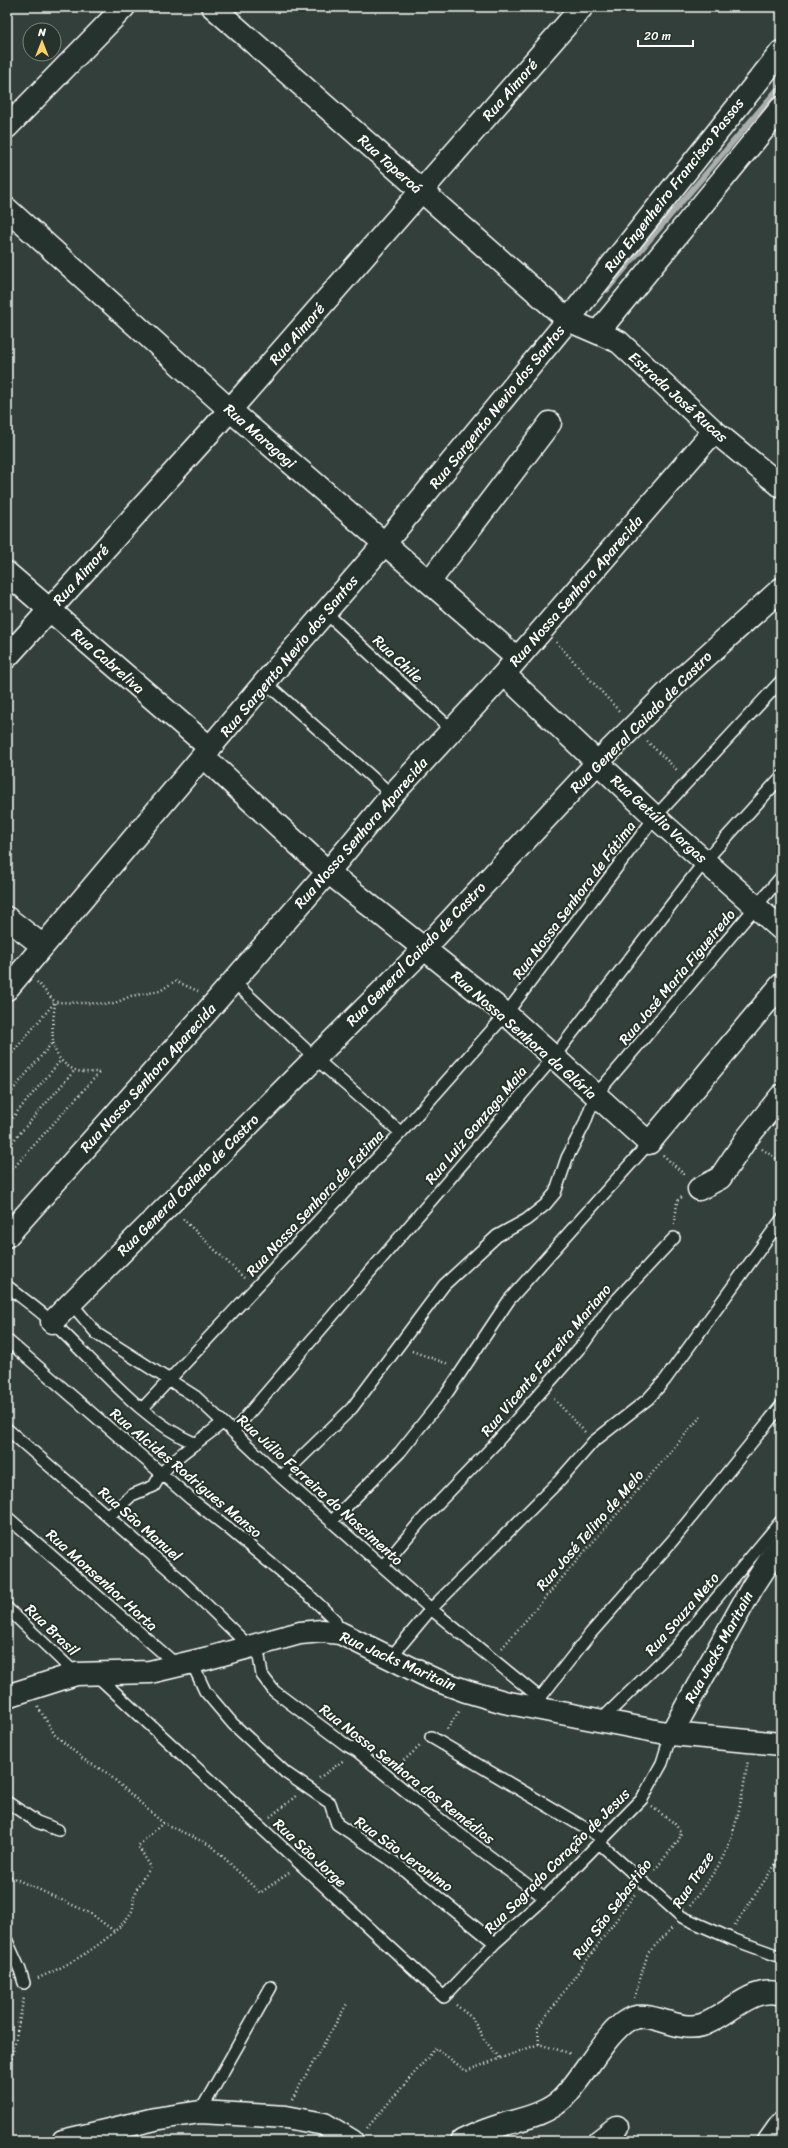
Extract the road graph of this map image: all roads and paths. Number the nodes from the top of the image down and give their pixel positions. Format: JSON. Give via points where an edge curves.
{"nodes":[{"id":1,"x":124,"y":7,"type":"edge"},
{"id":2,"x":213,"y":7,"type":"edge"},
{"id":3,"x":582,"y":7,"type":"edge"},
{"id":4,"x":781,"y":52,"type":"edge"},
{"id":5,"x":781,"y":108,"type":"edge"},
{"id":6,"x":7,"y":127,"type":"edge"},
{"id":7,"x":421,"y":192,"type":"junction"},
{"id":8,"x":7,"y":209,"type":"edge"},
{"id":9,"x":568,"y":320,"type":"junction"},
{"id":10,"x":598,"y":332,"type":"junction"},
{"id":11,"x":230,"y":410,"type":"junction"},
{"id":12,"x":550,"y":423,"type":"dead end"},
{"id":13,"x":714,"y":431,"type":"junction"},
{"id":14,"x":781,"y":486,"type":"edge"},
{"id":15,"x":385,"y":543,"type":"junction"},
{"id":16,"x":7,"y":573,"type":"edge"},
{"id":17,"x":429,"y":582,"type":"junction"},
{"id":18,"x":781,"y":589,"type":"edge"},
{"id":19,"x":49,"y":610,"type":"junction"},
{"id":20,"x":325,"y":612,"type":"junction"},
{"id":21,"x":544,"y":628,"type":"junction"},
{"id":22,"x":7,"y":657,"type":"edge"},
{"id":23,"x":511,"y":666,"type":"junction"},
{"id":24,"x":781,"y":681,"type":"edge"},
{"id":25,"x":265,"y":682,"type":"junction"},
{"id":26,"x":634,"y":727,"type":"junction"},
{"id":27,"x":451,"y":729,"type":"junction"},
{"id":28,"x":206,"y":752,"type":"junction"},
{"id":29,"x":598,"y":762,"type":"junction"},
{"id":30,"x":781,"y":777,"type":"edge"},
{"id":31,"x":688,"y":781,"type":"junction"},
{"id":32,"x":392,"y":795,"type":"junction"},
{"id":33,"x":655,"y":817,"type":"junction"},
{"id":34,"x":705,"y":861,"type":"junction"},
{"id":35,"x":328,"y":872,"type":"junction"},
{"id":36,"x":781,"y":877,"type":"edge"},
{"id":37,"x":756,"y":906,"type":"junction"},
{"id":38,"x":7,"y":918,"type":"edge"},
{"id":39,"x":781,"y":929,"type":"edge"},
{"id":40,"x":43,"y":946,"type":"junction"},
{"id":41,"x":424,"y":949,"type":"junction"},
{"id":42,"x":24,"y":969,"type":"junction"},
{"id":43,"x":234,"y":981,"type":"junction"},
{"id":44,"x":781,"y":985,"type":"edge"},
{"id":45,"x":7,"y":989,"type":"edge"},
{"id":46,"x":216,"y":1001,"type":"junction"},
{"id":47,"x":55,"y":1002,"type":"junction"},
{"id":48,"x":506,"y":1014,"type":"junction"},
{"id":49,"x":52,"y":1043,"type":"junction"},
{"id":50,"x":315,"y":1058,"type":"junction"},
{"id":51,"x":553,"y":1058,"type":"junction"},
{"id":52,"x":7,"y":1059,"type":"edge"},
{"id":53,"x":61,"y":1060,"type":"junction"},
{"id":54,"x":75,"y":1070,"type":"junction"},
{"id":55,"x":595,"y":1096,"type":"junction"},
{"id":56,"x":781,"y":1096,"type":"edge"},
{"id":57,"x":7,"y":1097,"type":"edge"},
{"id":58,"x":7,"y":1124,"type":"edge"},
{"id":59,"x":401,"y":1133,"type":"junction"},
{"id":60,"x":649,"y":1143,"type":"junction"},
{"id":61,"x":7,"y":1148,"type":"edge"},
{"id":62,"x":7,"y":1175,"type":"edge"},
{"id":63,"x":699,"y":1188,"type":"junction"},
{"id":64,"x":169,"y":1204,"type":"junction"},
{"id":65,"x":781,"y":1220,"type":"edge"},
{"id":66,"x":7,"y":1236,"type":"edge"},
{"id":67,"x":674,"y":1238,"type":"joint"},
{"id":68,"x":7,"y":1286,"type":"edge"},
{"id":69,"x":255,"y":1289,"type":"junction"},
{"id":70,"x":71,"y":1303,"type":"junction"},
{"id":71,"x":52,"y":1322,"type":"junction"},
{"id":72,"x":7,"y":1340,"type":"edge"},
{"id":73,"x":398,"y":1347,"type":"junction"},
{"id":74,"x":463,"y":1369,"type":"junction"},
{"id":75,"x":170,"y":1379,"type":"junction"},
{"id":76,"x":544,"y":1388,"type":"junction"},
{"id":77,"x":781,"y":1406,"type":"edge"},
{"id":78,"x":142,"y":1409,"type":"junction"},
{"id":79,"x":702,"y":1415,"type":"dead end"},
{"id":80,"x":222,"y":1423,"type":"junction"},
{"id":81,"x":7,"y":1429,"type":"edge"},
{"id":82,"x":233,"y":1432,"type":"junction"},
{"id":83,"x":593,"y":1442,"type":"junction"},
{"id":84,"x":196,"y":1444,"type":"junction"},
{"id":85,"x":160,"y":1473,"type":"junction"},
{"id":86,"x":281,"y":1477,"type":"junction"},
{"id":87,"x":7,"y":1516,"type":"edge"},
{"id":88,"x":109,"y":1516,"type":"junction"},
{"id":89,"x":332,"y":1521,"type":"junction"},
{"id":90,"x":781,"y":1521,"type":"edge"},
{"id":91,"x":781,"y":1546,"type":"edge"},
{"id":92,"x":383,"y":1566,"type":"junction"},
{"id":93,"x":7,"y":1608,"type":"edge"},
{"id":94,"x":431,"y":1609,"type":"junction"},
{"id":95,"x":340,"y":1633,"type":"junction"},
{"id":96,"x":253,"y":1645,"type":"junction"},
{"id":97,"x":391,"y":1657,"type":"junction"},
{"id":98,"x":493,"y":1659,"type":"junction"},
{"id":99,"x":185,"y":1665,"type":"junction"},
{"id":100,"x":85,"y":1674,"type":"junction"},
{"id":101,"x":17,"y":1692,"type":"edge"},
{"id":102,"x":472,"y":1693,"type":"junction"},
{"id":103,"x":540,"y":1703,"type":"junction"},
{"id":104,"x":600,"y":1722,"type":"junction"},
{"id":105,"x":671,"y":1734,"type":"junction"},
{"id":106,"x":435,"y":1739,"type":"junction"},
{"id":107,"x":750,"y":1742,"type":"junction"},
{"id":108,"x":781,"y":1744,"type":"edge"},
{"id":109,"x":387,"y":1775,"type":"junction"},
{"id":110,"x":642,"y":1800,"type":"junction"},
{"id":111,"x":7,"y":1802,"type":"edge"},
{"id":112,"x":164,"y":1823,"type":"junction"},
{"id":113,"x":58,"y":1830,"type":"dead end"},
{"id":114,"x":600,"y":1841,"type":"junction"},
{"id":115,"x":781,"y":1856,"type":"edge"},
{"id":116,"x":300,"y":1864,"type":"junction"},
{"id":117,"x":7,"y":1875,"type":"edge"},
{"id":118,"x":643,"y":1884,"type":"junction"},
{"id":119,"x":545,"y":1898,"type":"junction"},
{"id":120,"x":682,"y":1918,"type":"junction"},
{"id":121,"x":114,"y":1931,"type":"junction"},
{"id":122,"x":727,"y":1937,"type":"junction"},
{"id":123,"x":7,"y":1941,"type":"edge"},
{"id":124,"x":495,"y":1943,"type":"junction"},
{"id":125,"x":781,"y":1957,"type":"edge"},
{"id":126,"x":24,"y":1983,"type":"junction"},
{"id":127,"x":271,"y":1987,"type":"dead end"},
{"id":128,"x":781,"y":1994,"type":"edge"},
{"id":129,"x":444,"y":1997,"type":"junction"},
{"id":130,"x":348,"y":2002,"type":"dead end"},
{"id":131,"x":631,"y":2018,"type":"junction"},
{"id":132,"x":539,"y":2044,"type":"junction"},
{"id":133,"x":500,"y":2058,"type":"junction"},
{"id":134,"x":593,"y":2060,"type":"junction"},
{"id":135,"x":7,"y":2082,"type":"edge"},
{"id":136,"x":200,"y":2112,"type":"junction"},
{"id":137,"x":282,"y":2116,"type":"junction"},
{"id":138,"x":781,"y":2124,"type":"edge"},
{"id":139,"x":617,"y":2127,"type":"dead end"},
{"id":140,"x":359,"y":2135,"type":"edge"},
{"id":141,"x":64,"y":2141,"type":"edge"},
{"id":142,"x":462,"y":2141,"type":"edge"},
{"id":143,"x":599,"y":2141,"type":"edge"},
{"id":144,"x":769,"y":2141,"type":"edge"}],
"edges":[{"from":1,"to":6,"type":"street"},
{"from":2,"to":7,"type":"street","name":"Rua Taperoá"},
{"from":3,"to":7,"type":"street","name":"Rua Aimoré"},
{"from":4,"to":9,"type":"street","name":"Rua Engenheiro Francisco Passos"},
{"from":5,"to":10,"type":"street"},
{"from":7,"to":9,"type":"street","name":"Rua Taperoá"},
{"from":7,"to":11,"type":"street","name":"Rua Aimoré"},
{"from":8,"to":11,"type":"street","name":"Rua Maragogi"},
{"from":9,"to":10,"type":"street","name":"Estrada José Rucas"},
{"from":9,"to":15,"type":"street","name":"Rua Sargento Nevio dos Santos"},
{"from":10,"to":13,"type":"street","name":"Estrada José Rucas","via":[[619,342]]},
{"from":11,"to":15,"type":"street","name":"Rua Maragogi"},
{"from":11,"to":19,"type":"street","name":"Rua Aimoré"},
{"from":12,"to":17,"type":"street"},
{"from":13,"to":14,"type":"street","name":"Estrada José Rucas"},
{"from":13,"to":21,"type":"street","name":"Rua Nossa Senhora Aparecida"},
{"from":15,"to":17,"type":"street","name":"Rua Maragogi"},
{"from":15,"to":20,"type":"street","name":"Rua Sargento Nevio dos Santos"},
{"from":16,"to":19,"type":"street","name":"Rua Cabreliva"},
{"from":17,"to":23,"type":"street","name":"Rua Maragogi"},
{"from":18,"to":26,"type":"street","name":"Rua General Caiado de Castro","via":[[680,680]]},
{"from":19,"to":22,"type":"street","name":"Rua Aimoré"},
{"from":19,"to":28,"type":"street","name":"Rua Cabreliva"},
{"from":20,"to":25,"type":"street","name":"Rua Sargento Nevio dos Santos"},
{"from":20,"to":27,"type":"lane","name":"Rua Chile"},
{"from":21,"to":23,"type":"street","name":"Rua Nossa Senhora Aparecida"},
{"from":21,"to":26,"type":"path"},
{"from":23,"to":27,"type":"street","name":"Rua Nossa Senhora Aparecida"},
{"from":23,"to":29,"type":"street","name":"Rua Getúlio Vargas"},
{"from":24,"to":31,"type":"lane","name":"Rua Nossa Senhora de Fátima"},
{"from":25,"to":28,"type":"street","name":"Rua Sargento Nevio dos Santos"},
{"from":25,"to":32,"type":"lane"},
{"from":26,"to":29,"type":"street","name":"Rua General Caiado de Castro"},
{"from":26,"to":31,"type":"path"},
{"from":27,"to":32,"type":"street","name":"Rua Nossa Senhora Aparecida"},
{"from":28,"to":35,"type":"street","name":"Rua Nossa Senhora da Glória"},
{"from":28,"to":40,"type":"street","name":"Rua Sargento Nevio dos Santos"},
{"from":29,"to":33,"type":"street","name":"Rua Getúlio Vargas"},
{"from":29,"to":41,"type":"street","name":"Rua General Caiado de Castro"},
{"from":30,"to":34,"type":"lane","name":"Rua Luiz Gonzaga Maia"},
{"from":31,"to":33,"type":"lane","name":"Rua Nossa Senhora de Fátima"},
{"from":32,"to":35,"type":"street","name":"Rua Nossa Senhora Aparecida"},
{"from":33,"to":34,"type":"street","name":"Rua Getúlio Vargas"},
{"from":33,"to":48,"type":"lane","name":"Rua Nossa Senhora de Fátima"},
{"from":34,"to":37,"type":"street","name":"Rua Getúlio Vargas"},
{"from":34,"to":51,"type":"lane","name":"Rua Luiz Gonzaga Maia"},
{"from":35,"to":41,"type":"street","name":"Rua Nossa Senhora da Glória"},
{"from":35,"to":43,"type":"street","name":"Rua Nossa Senhora Aparecida"},
{"from":36,"to":37,"type":"lane","name":"Rua José Maria Figueiredo"},
{"from":37,"to":39,"type":"street","name":"Rua Getúlio Vargas"},
{"from":37,"to":55,"type":"lane","name":"Rua José Maria Figueiredo"},
{"from":38,"to":40,"type":"street"},
{"from":40,"to":42,"type":"street","name":"Rua Sargento Nevio dos Santos"},
{"from":41,"to":48,"type":"street","name":"Rua Nossa Senhora da Glória"},
{"from":41,"to":50,"type":"street","name":"Rua General Caiado de Castro"},
{"from":42,"to":45,"type":"street","name":"Rua Sargento Nevio dos Santos"},
{"from":42,"to":47,"type":"path"},
{"from":43,"to":46,"type":"street","name":"Rua Nossa Senhora Aparecida"},
{"from":43,"to":50,"type":"lane"},
{"from":44,"to":60,"type":"street"},
{"from":46,"to":47,"type":"path","via":[[175,981],[160,991],[131,996],[113,1004]]},
{"from":46,"to":66,"type":"street","name":"Rua Nossa Senhora Aparecida"},
{"from":47,"to":49,"type":"path"},
{"from":47,"to":52,"type":"path"},
{"from":48,"to":51,"type":"street","name":"Rua Nossa Senhora da Glória"},
{"from":48,"to":59,"type":"lane","name":"Rua Nossa Senhora de Fatima"},
{"from":49,"to":53,"type":"path"},
{"from":49,"to":57,"type":"path"},
{"from":50,"to":59,"type":"lane"},
{"from":50,"to":64,"type":"street","name":"Rua General Caiado de Castro"},
{"from":51,"to":55,"type":"street","name":"Rua Nossa Senhora da Glória"},
{"from":51,"to":82,"type":"lane","name":"Rua Luiz Gonzaga Maia"},
{"from":53,"to":54,"type":"path"},
{"from":53,"to":58,"type":"path"},
{"from":54,"to":61,"type":"path"},
{"from":54,"to":62,"type":"path","via":[[99,1072]]},
{"from":55,"to":60,"type":"street","name":"Rua Nossa Senhora da Glória"},
{"from":55,"to":73,"type":"lane","name":"Rua José Maria Figueiredo","via":[[567,1158],[555,1193],[526,1220],[498,1236],[462,1266],[444,1285]]},
{"from":56,"to":63,"type":"street","via":[[747,1138],[720,1178]]},
{"from":59,"to":69,"type":"lane","name":"Rua Nossa Senhora de Fatima"},
{"from":60,"to":63,"type":"path"},
{"from":60,"to":74,"type":"lane","via":[[509,1300]]},
{"from":63,"to":67,"type":"path","via":[[690,1189],[677,1201]]},
{"from":64,"to":69,"type":"path"},
{"from":64,"to":70,"type":"street","name":"Rua General Caiado de Castro"},
{"from":65,"to":83,"type":"lane","via":[[665,1380],[648,1399]]},
{"from":67,"to":76,"type":"lane","name":"Rua Vicente Ferreira Mariano","via":[[608,1309],[584,1343]]},
{"from":68,"to":71,"type":"lane"},
{"from":69,"to":75,"type":"lane","name":"Rua Nossa Senhora de Fatima"},
{"from":70,"to":71,"type":"street","name":"Rua General Caiado de Castro"},
{"from":70,"to":75,"type":"lane","name":"Rua Júlio Ferreira do Nascimento","via":[[97,1334]]},
{"from":71,"to":78,"type":"lane","via":[[110,1381]]},
{"from":72,"to":85,"type":"lane","name":"Rua Alcides Rodrigues Manso"},
{"from":73,"to":74,"type":"path"},
{"from":73,"to":86,"type":"lane","name":"Rua José Maria Figueiredo","via":[[352,1408]]},
{"from":74,"to":89,"type":"lane","via":[[400,1452]]},
{"from":75,"to":78,"type":"lane","name":"Rua Nossa Senhora de Fatima"},
{"from":75,"to":80,"type":"lane","name":"Rua Júlio Ferreira do Nascimento","via":[[196,1397]]},
{"from":76,"to":83,"type":"path"},
{"from":76,"to":92,"type":"lane","name":"Rua Vicente Ferreira Mariano","via":[[494,1445],[419,1523]]},
{"from":77,"to":103,"type":"lane","via":[[673,1540],[590,1634]]},
{"from":78,"to":84,"type":"lane"},
{"from":79,"to":98,"type":"path","name":"Rua José Telino de Melo"},
{"from":80,"to":82,"type":"lane","name":"Rua Júlio Ferreira do Nascimento"},
{"from":80,"to":84,"type":"lane"},
{"from":81,"to":88,"type":"lane","name":"Rua São Manuel"},
{"from":82,"to":86,"type":"lane","name":"Rua Júlio Ferreira do Nascimento"},
{"from":83,"to":94,"type":"lane","via":[[558,1482]]},
{"from":84,"to":85,"type":"lane","via":[[176,1457]]},
{"from":85,"to":88,"type":"lane","via":[[154,1486],[132,1495]]},
{"from":85,"to":95,"type":"lane","name":"Rua Alcides Rodrigues Manso","via":[[311,1597],[334,1619]]},
{"from":86,"to":89,"type":"lane","name":"Rua Júlio Ferreira do Nascimento"},
{"from":87,"to":99,"type":"lane","name":"Rua Monsenhor Horta"},
{"from":88,"to":96,"type":"lane","name":"Rua São Manuel"},
{"from":89,"to":92,"type":"lane","name":"Rua Júlio Ferreira do Nascimento"},
{"from":90,"to":104,"type":"lane","name":"Rua Souza Neto","via":[[674,1649]]},
{"from":91,"to":105,"type":"street","name":"Rua Jacks Maritain","via":[[752,1588]]},
{"from":92,"to":94,"type":"lane","name":"Rua Júlio Ferreira do Nascimento"},
{"from":93,"to":100,"type":"lane","name":"Rua Brasil"},
{"from":94,"to":97,"type":"lane"},
{"from":94,"to":98,"type":"lane","name":"Rua Júlio Ferreira do Nascimento"},
{"from":95,"to":96,"type":"street","name":"Rua Jacks Maritain","via":[[300,1633]]},
{"from":95,"to":97,"type":"street","name":"Rua Jacks Maritain"},
{"from":96,"to":99,"type":"street","name":"Rua Jacks Maritain"},
{"from":96,"to":109,"type":"lane","name":"Rua Nossa Senhora dos Remédios","via":[[262,1675],[274,1692]]},
{"from":97,"to":102,"type":"street","name":"Rua Jacks Maritain","via":[[430,1678]]},
{"from":98,"to":103,"type":"lane","name":"Rua Júlio Ferreira do Nascimento"},
{"from":99,"to":100,"type":"street","name":"Rua Jacks Maritain","via":[[150,1672]]},
{"from":99,"to":124,"type":"lane","name":"Rua São Jeronimo","via":[[233,1724],[286,1773],[330,1803],[338,1824],[394,1862]]},
{"from":100,"to":101,"type":"street","name":"Rua Jacks Maritain"},
{"from":100,"to":116,"type":"lane","name":"Rua São Jorge"},
{"from":101,"to":112,"type":"path","via":[[55,1736],[83,1759],[107,1773]]},
{"from":102,"to":103,"type":"street","name":"Rua Jacks Maritain"},
{"from":102,"to":106,"type":"path"},
{"from":103,"to":104,"type":"street","name":"Rua Jacks Maritain"},
{"from":104,"to":105,"type":"street","name":"Rua Jacks Maritain"},
{"from":105,"to":107,"type":"street"},
{"from":105,"to":110,"type":"lane","name":"Rua Sagrado Coração de Jesus","via":[[662,1763]]},
{"from":106,"to":109,"type":"path"},
{"from":106,"to":114,"type":"lane"},
{"from":107,"to":108,"type":"street"},
{"from":107,"to":120,"type":"path","name":"Rua Treze","via":[[741,1805],[732,1832],[718,1865]]},
{"from":109,"to":119,"type":"lane","name":"Rua Nossa Senhora dos Remédios","via":[[437,1817]]},
{"from":110,"to":114,"type":"lane","name":"Rua Sagrado Coração de Jesus"},
{"from":110,"to":118,"type":"path","name":"Rua São Sebastiåo","via":[[674,1823],[681,1832],[679,1840]]},
{"from":111,"to":113,"type":"lane","via":[[37,1822]]},
{"from":112,"to":116,"type":"path","via":[[212,1846],[260,1893]]},
{"from":112,"to":121,"type":"path","via":[[138,1846],[151,1866],[134,1894],[133,1910]]},
{"from":114,"to":118,"type":"lane"},
{"from":114,"to":119,"type":"lane","name":"Rua Sagrado Coração de Jesus"},
{"from":115,"to":122,"type":"path"},
{"from":116,"to":129,"type":"lane","name":"Rua São Jorge"},
{"from":117,"to":121,"type":"path","via":[[90,1913]]},
{"from":118,"to":120,"type":"lane"},
{"from":118,"to":132,"type":"path","name":"Rua São Sebastiåo","via":[[538,2027]]},
{"from":119,"to":124,"type":"lane","name":"Rua Sagrado Coração de Jesus"},
{"from":120,"to":122,"type":"lane"},
{"from":120,"to":131,"type":"path","name":"Rua Treze","via":[[648,1953],[632,2004]]},
{"from":121,"to":126,"type":"path","via":[[56,1971]]},
{"from":122,"to":125,"type":"lane"},
{"from":123,"to":126,"type":"lane"},
{"from":124,"to":129,"type":"lane","name":"Rua Sagrado Coração de Jesus"},
{"from":126,"to":135,"type":"path","via":[[24,2003]]},
{"from":127,"to":136,"type":"lane"},
{"from":128,"to":131,"type":"street","via":[[774,1992],[753,1997],[700,2026],[672,2024],[636,2016]]},
{"from":129,"to":133,"type":"path","via":[[472,2018],[485,2041]]},
{"from":130,"to":137,"type":"path"},
{"from":131,"to":134,"type":"street","via":[[614,2032]]},
{"from":132,"to":133,"type":"path"},
{"from":132,"to":134,"type":"path"},
{"from":133,"to":140,"type":"path","via":[[466,2071],[436,2048]]},
{"from":134,"to":142,"type":"street","via":[[561,2100],[544,2110]]},
{"from":136,"to":137,"type":"street"},
{"from":136,"to":141,"type":"street","via":[[155,2119]]},
{"from":137,"to":140,"type":"street","via":[[324,2124]]},
{"from":138,"to":144,"type":"street"},
{"from":139,"to":143,"type":"street"}]}
